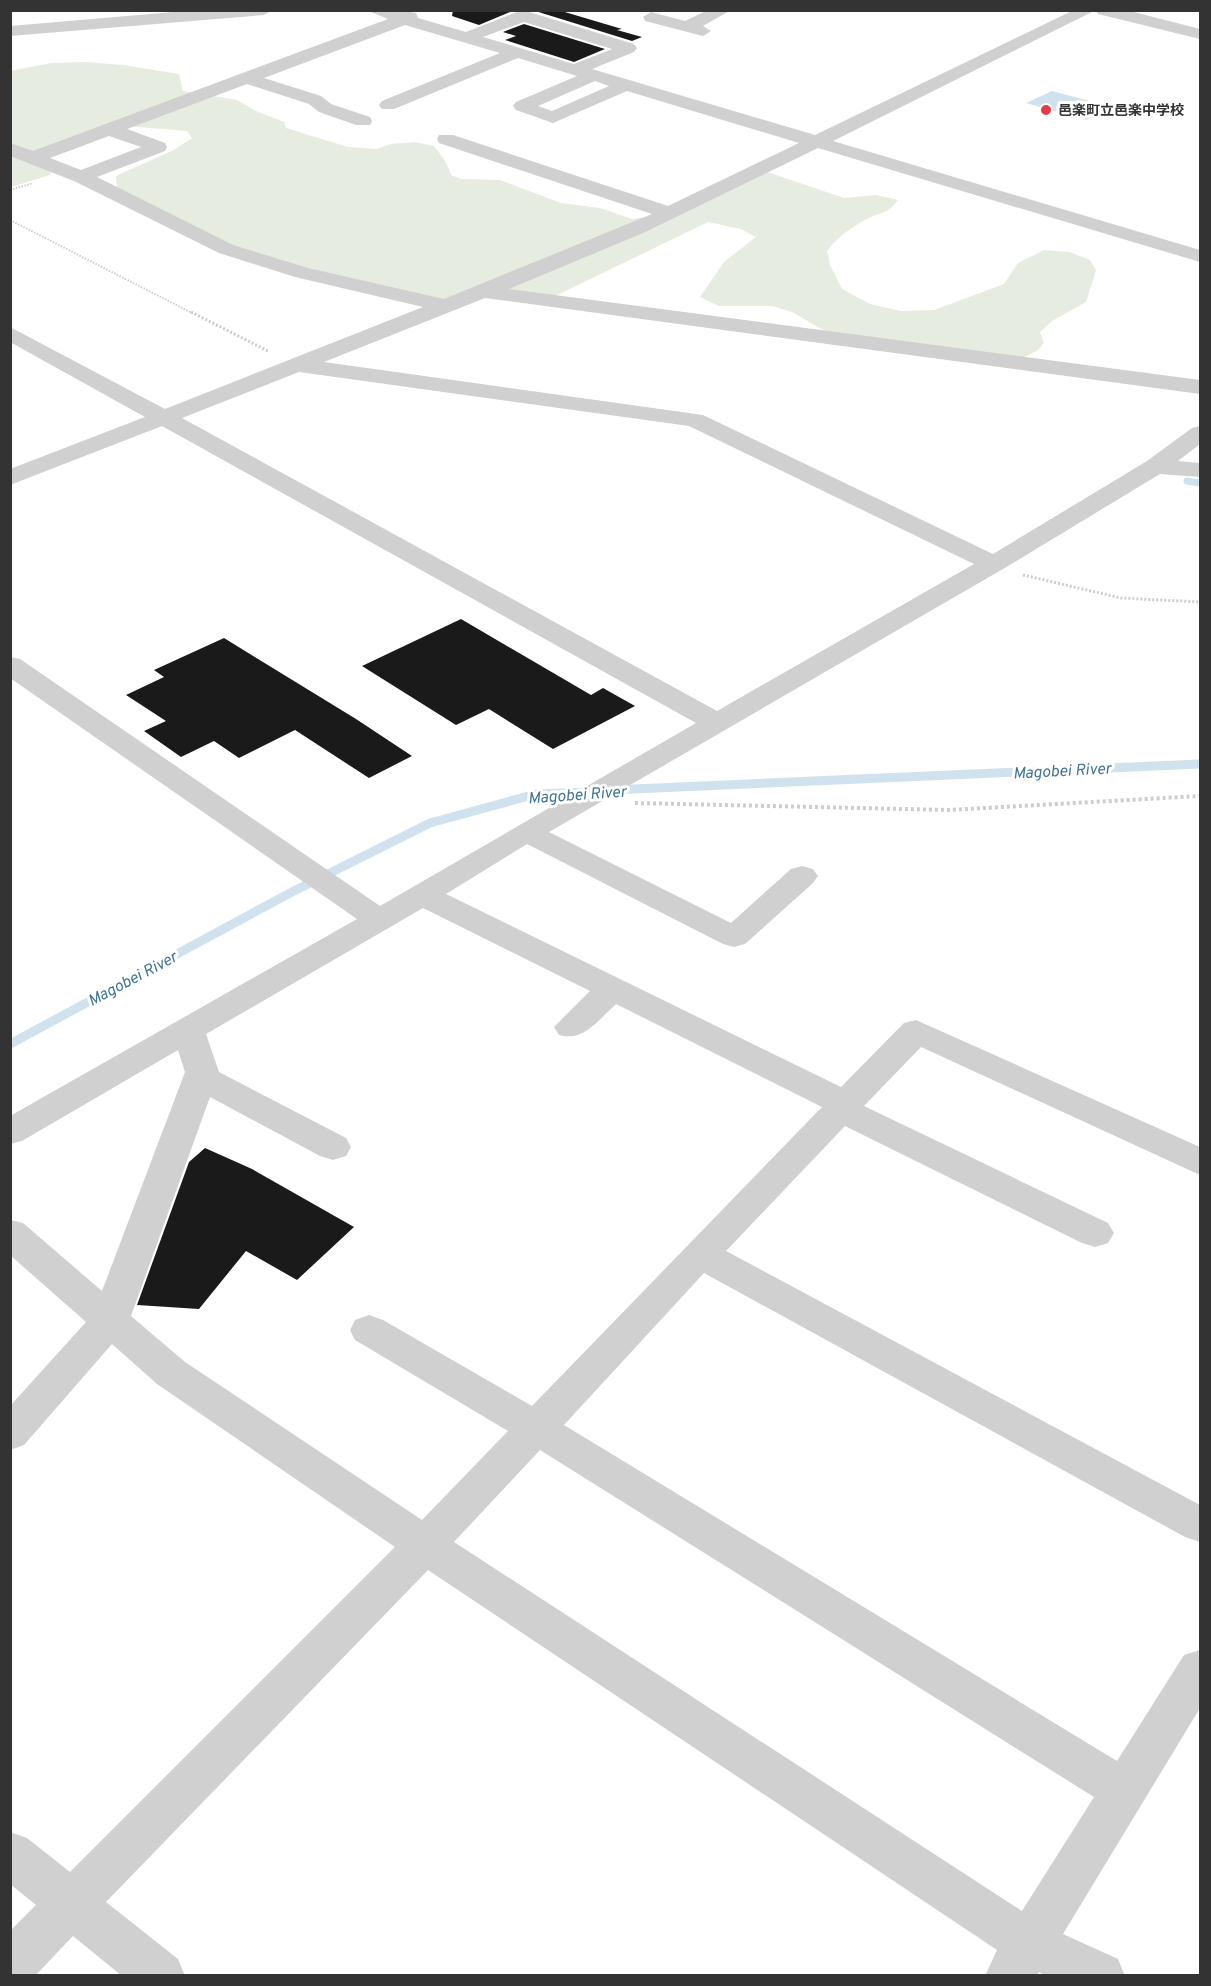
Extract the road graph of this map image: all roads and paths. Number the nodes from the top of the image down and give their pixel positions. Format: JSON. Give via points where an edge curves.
{"nodes":[{"id":1,"x":264,"y":10,"type":"edge"},
{"id":2,"x":374,"y":10,"type":"edge"},
{"id":3,"x":429,"y":10,"type":"edge"},
{"id":4,"x":723,"y":10,"type":"edge"},
{"id":5,"x":1088,"y":10,"type":"edge"},
{"id":6,"x":1104,"y":10,"type":"edge"},
{"id":7,"x":651,"y":17,"type":"dead end"},
{"id":8,"x":403,"y":20,"type":"junction"},
{"id":9,"x":10,"y":31,"type":"edge"},
{"id":10,"x":1200,"y":34,"type":"edge"},
{"id":11,"x":465,"y":46,"type":"junction"},
{"id":12,"x":516,"y":53,"type":"junction"},
{"id":13,"x":575,"y":70,"type":"junction"},
{"id":14,"x":593,"y":76,"type":"junction"},
{"id":15,"x":247,"y":78,"type":"junction"},
{"id":16,"x":665,"y":81,"type":"dead end"},
{"id":17,"x":634,"y":88,"type":"junction"},
{"id":18,"x":388,"y":105,"type":"dead end"},
{"id":19,"x":824,"y":120,"type":"dead end"},
{"id":20,"x":363,"y":121,"type":"dead end"},
{"id":21,"x":846,"y":127,"type":"junction"},
{"id":22,"x":109,"y":129,"type":"junction"},
{"id":23,"x":446,"y":139,"type":"dead end"},
{"id":24,"x":816,"y":141,"type":"junction"},
{"id":25,"x":10,"y":149,"type":"edge"},
{"id":26,"x":32,"y":158,"type":"junction"},
{"id":27,"x":81,"y":177,"type":"junction"},
{"id":28,"x":669,"y":213,"type":"junction"},
{"id":29,"x":10,"y":222,"type":"edge"},
{"id":30,"x":1200,"y":256,"type":"edge"},
{"id":31,"x":486,"y":292,"type":"junction"},
{"id":32,"x":446,"y":306,"type":"junction"},
{"id":33,"x":10,"y":333,"type":"edge"},
{"id":34,"x":296,"y":365,"type":"junction"},
{"id":35,"x":1200,"y":387,"type":"edge"},
{"id":36,"x":161,"y":417,"type":"junction"},
{"id":37,"x":1200,"y":433,"type":"edge"},
{"id":38,"x":1156,"y":466,"type":"junction"},
{"id":39,"x":1200,"y":470,"type":"edge"},
{"id":40,"x":10,"y":478,"type":"edge"},
{"id":41,"x":994,"y":564,"type":"junction"},
{"id":42,"x":1200,"y":602,"type":"edge"},
{"id":43,"x":10,"y":665,"type":"edge"},
{"id":44,"x":718,"y":723,"type":"junction"},
{"id":45,"x":1200,"y":796,"type":"edge"},
{"id":46,"x":580,"y":801,"type":"junction"},
{"id":47,"x":526,"y":832,"type":"junction"},
{"id":48,"x":802,"y":876,"type":"dead end"},
{"id":49,"x":422,"y":895,"type":"junction"},
{"id":50,"x":378,"y":919,"type":"junction"},
{"id":51,"x":612,"y":989,"type":"junction"},
{"id":52,"x":571,"y":1027,"type":"dead end"},
{"id":53,"x":188,"y":1029,"type":"junction"},
{"id":54,"x":201,"y":1077,"type":"junction"},
{"id":55,"x":843,"y":1106,"type":"junction"},
{"id":56,"x":10,"y":1132,"type":"edge"},
{"id":57,"x":333,"y":1147,"type":"dead end"},
{"id":58,"x":1200,"y":1162,"type":"edge"},
{"id":59,"x":10,"y":1233,"type":"edge"},
{"id":60,"x":1095,"y":1233,"type":"dead end"},
{"id":61,"x":700,"y":1254,"type":"junction"},
{"id":62,"x":109,"y":1322,"type":"junction"},
{"id":63,"x":369,"y":1330,"type":"dead end"},
{"id":64,"x":536,"y":1428,"type":"junction"},
{"id":65,"x":10,"y":1434,"type":"edge"},
{"id":66,"x":1200,"y":1525,"type":"edge"},
{"id":67,"x":425,"y":1545,"type":"junction"},
{"id":68,"x":1200,"y":1669,"type":"edge"},
{"id":69,"x":1124,"y":1790,"type":"junction"},
{"id":70,"x":10,"y":1854,"type":"edge"},
{"id":71,"x":70,"y":1904,"type":"junction"},
{"id":72,"x":1019,"y":1959,"type":"edge"},
{"id":73,"x":10,"y":1966,"type":"edge"},
{"id":74,"x":160,"y":1976,"type":"edge"},
{"id":75,"x":1101,"y":1976,"type":"edge"}],
"edges":[{"from":1,"to":9,"type":"street"},
{"from":2,"to":8,"type":"street"},
{"from":3,"to":8,"type":"street"},
{"from":4,"to":7,"type":"street","via":[[695,29]]},
{"from":5,"to":21,"type":"street"},
{"from":6,"to":10,"type":"street"},
{"from":8,"to":11,"type":"street"},
{"from":8,"to":15,"type":"street"},
{"from":11,"to":12,"type":"street","via":[[486,44]]},
{"from":11,"to":13,"type":"street","via":[[523,16],[628,48]]},
{"from":12,"to":13,"type":"street"},
{"from":12,"to":18,"type":"street"},
{"from":13,"to":14,"type":"street"},
{"from":14,"to":17,"type":"street"},
{"from":14,"to":17,"type":"street","via":[[522,106],[553,117]]},
{"from":15,"to":20,"type":"street","via":[[315,100],[325,108]]},
{"from":15,"to":22,"type":"street"},
{"from":16,"to":17,"type":"street"},
{"from":17,"to":24,"type":"street"},
{"from":19,"to":21,"type":"street"},
{"from":21,"to":24,"type":"street"},
{"from":22,"to":26,"type":"street"},
{"from":22,"to":27,"type":"street","via":[[158,147]]},
{"from":23,"to":28,"type":"street"},
{"from":24,"to":28,"type":"street"},
{"from":24,"to":30,"type":"street"},
{"from":25,"to":26,"type":"street"},
{"from":26,"to":27,"type":"street"},
{"from":27,"to":32,"type":"street","via":[[226,249],[302,273]]},
{"from":28,"to":31,"type":"street"},
{"from":29,"to":34,"type":"path"},
{"from":31,"to":32,"type":"street"},
{"from":31,"to":35,"type":"street"},
{"from":32,"to":34,"type":"street"},
{"from":33,"to":36,"type":"street"},
{"from":34,"to":36,"type":"street"},
{"from":34,"to":41,"type":"street","via":[[695,420]]},
{"from":36,"to":40,"type":"street"},
{"from":36,"to":44,"type":"street"},
{"from":37,"to":38,"type":"street"},
{"from":38,"to":39,"type":"street"},
{"from":38,"to":41,"type":"street"},
{"from":41,"to":42,"type":"path","via":[[1026,576],[1121,598]]},
{"from":41,"to":44,"type":"street"},
{"from":43,"to":50,"type":"street"},
{"from":44,"to":46,"type":"street"},
{"from":45,"to":46,"type":"path","via":[[948,810]]},
{"from":46,"to":47,"type":"street"},
{"from":47,"to":48,"type":"street","via":[[734,937]]},
{"from":47,"to":49,"type":"street"},
{"from":49,"to":50,"type":"street"},
{"from":49,"to":51,"type":"street"},
{"from":50,"to":53,"type":"street"},
{"from":51,"to":52,"type":"street"},
{"from":51,"to":55,"type":"street"},
{"from":53,"to":54,"type":"street"},
{"from":53,"to":56,"type":"street"},
{"from":54,"to":57,"type":"street"},
{"from":54,"to":62,"type":"street"},
{"from":55,"to":58,"type":"street","via":[[916,1031]]},
{"from":55,"to":60,"type":"street"},
{"from":55,"to":61,"type":"street"},
{"from":59,"to":62,"type":"street"},
{"from":61,"to":64,"type":"street"},
{"from":61,"to":66,"type":"street"},
{"from":62,"to":65,"type":"street"},
{"from":62,"to":67,"type":"street","via":[[171,1373]]},
{"from":63,"to":64,"type":"street"},
{"from":64,"to":67,"type":"street"},
{"from":64,"to":69,"type":"street"},
{"from":67,"to":71,"type":"street"},
{"from":67,"to":72,"type":"street"},
{"from":68,"to":69,"type":"street"},
{"from":69,"to":72,"type":"street"},
{"from":70,"to":71,"type":"street"},
{"from":71,"to":73,"type":"street"},
{"from":71,"to":74,"type":"street"},
{"from":72,"to":75,"type":"street"}]}
